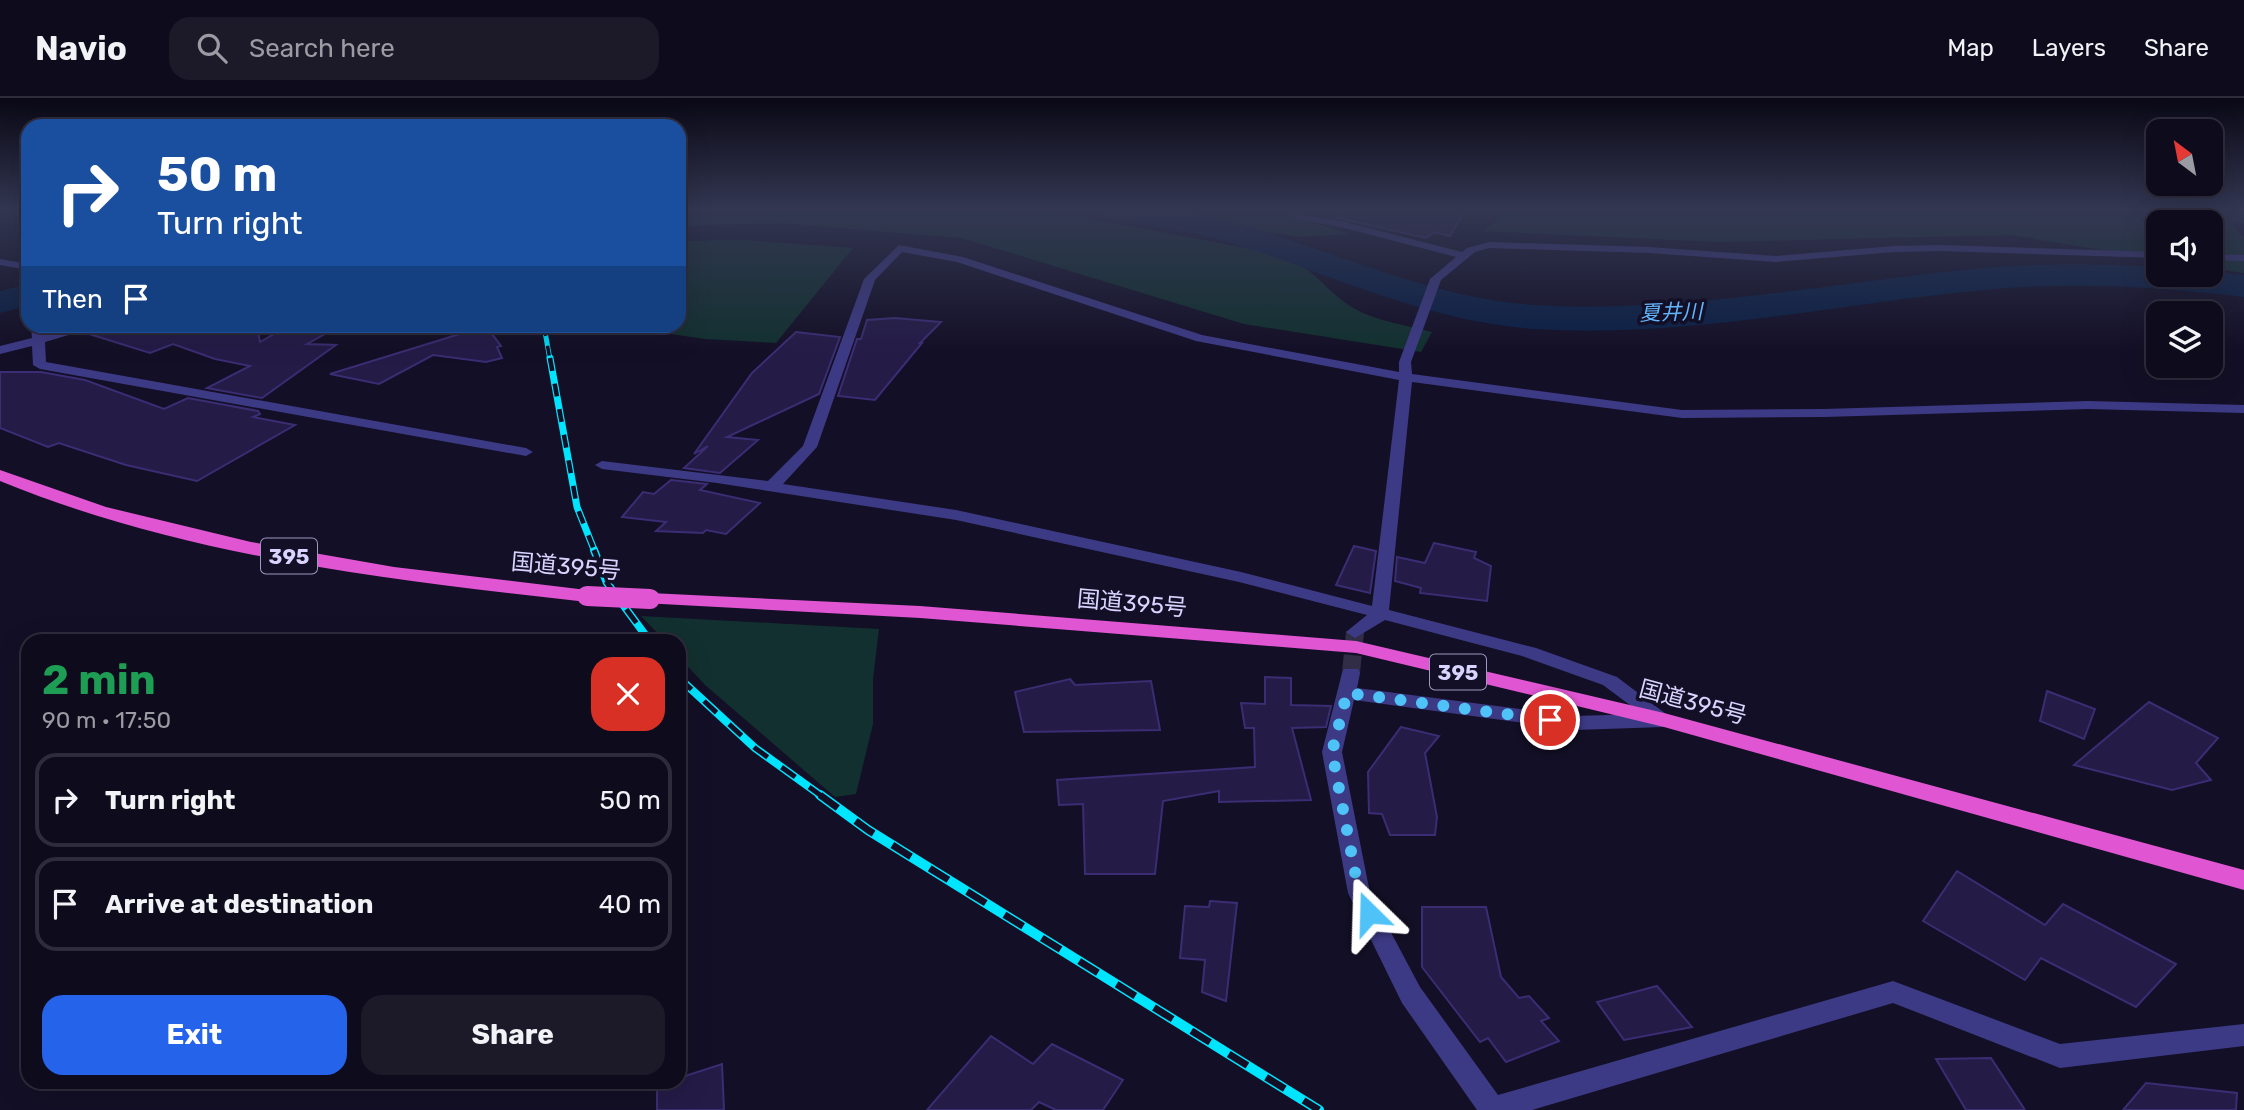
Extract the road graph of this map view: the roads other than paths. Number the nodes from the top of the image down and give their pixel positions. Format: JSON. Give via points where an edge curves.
{"nodes":[{"id":1,"x":891,"y":256,"type":"edge"},
{"id":2,"x":944,"y":256,"type":"edge"},
{"id":3,"x":1451,"y":256,"type":"edge"},
{"id":4,"x":1464,"y":256,"type":"edge"},
{"id":5,"x":1728,"y":256,"type":"edge"},
{"id":6,"x":1816,"y":256,"type":"edge"},
{"id":7,"x":2223,"y":257,"type":"edge"},
{"id":8,"x":2244,"y":258,"type":"edge"},
{"id":9,"x":1461,"y":259,"type":"junction"},
{"id":10,"x":0,"y":262,"type":"edge"},
{"id":11,"x":21,"y":266,"type":"edge"},
{"id":12,"x":37,"y":333,"type":"edge"},
{"id":13,"x":0,"y":350,"type":"edge"},
{"id":14,"x":1406,"y":369,"type":"junction"},
{"id":15,"x":2244,"y":409,"type":"edge"},
{"id":16,"x":526,"y":452,"type":"dead end"},
{"id":17,"x":602,"y":465,"type":"dead end"},
{"id":18,"x":0,"y":475,"type":"edge"},
{"id":19,"x":771,"y":487,"type":"junction"},
{"id":20,"x":1380,"y":615,"type":"junction"},
{"id":21,"x":1355,"y":632,"type":"dead end"},
{"id":22,"x":1664,"y":720,"type":"junction"},
{"id":23,"x":2244,"y":880,"type":"edge"},
{"id":24,"x":2244,"y":1035,"type":"edge"},
{"id":25,"x":1493,"y":1110,"type":"edge"}],
"edges":[{"from":1,"to":19,"type":"street","via":[[870,279],[810,447]]},
{"from":2,"to":14,"type":"street","via":[[1200,338]]},
{"from":3,"to":9,"type":"street"},
{"from":4,"to":9,"type":"street"},
{"from":5,"to":6,"type":"street","via":[[1776,260]]},
{"from":7,"to":8,"type":"street"},
{"from":9,"to":14,"type":"street","via":[[1436,279]]},
{"from":10,"to":11,"type":"street"},
{"from":12,"to":13,"type":"street"},
{"from":12,"to":16,"type":"street","via":[[40,365]]},
{"from":14,"to":15,"type":"street","via":[[1682,414],[2088,405]]},
{"from":14,"to":20,"type":"street"},
{"from":17,"to":19,"type":"street"},
{"from":18,"to":22,"type":"highway","name":"国道395号","number":"395","bridge":true,"via":[[50,496],[157,526],[283,555],[430,579],[587,596],[920,612],[1356,647]]},
{"from":19,"to":20,"type":"street","via":[[1010,526],[1241,577]]},
{"from":20,"to":21,"type":"street"},
{"from":20,"to":22,"type":"street","via":[[1529,652],[1610,681]]},
{"from":22,"to":23,"type":"highway","name":"国道395号","number":"395"},
{"from":22,"to":25,"type":"street","via":[[1576,723],[1349,683],[1332,752],[1359,893],[1411,995]]},
{"from":24,"to":25,"type":"street","via":[[2060,1056],[1894,992]]}]}
